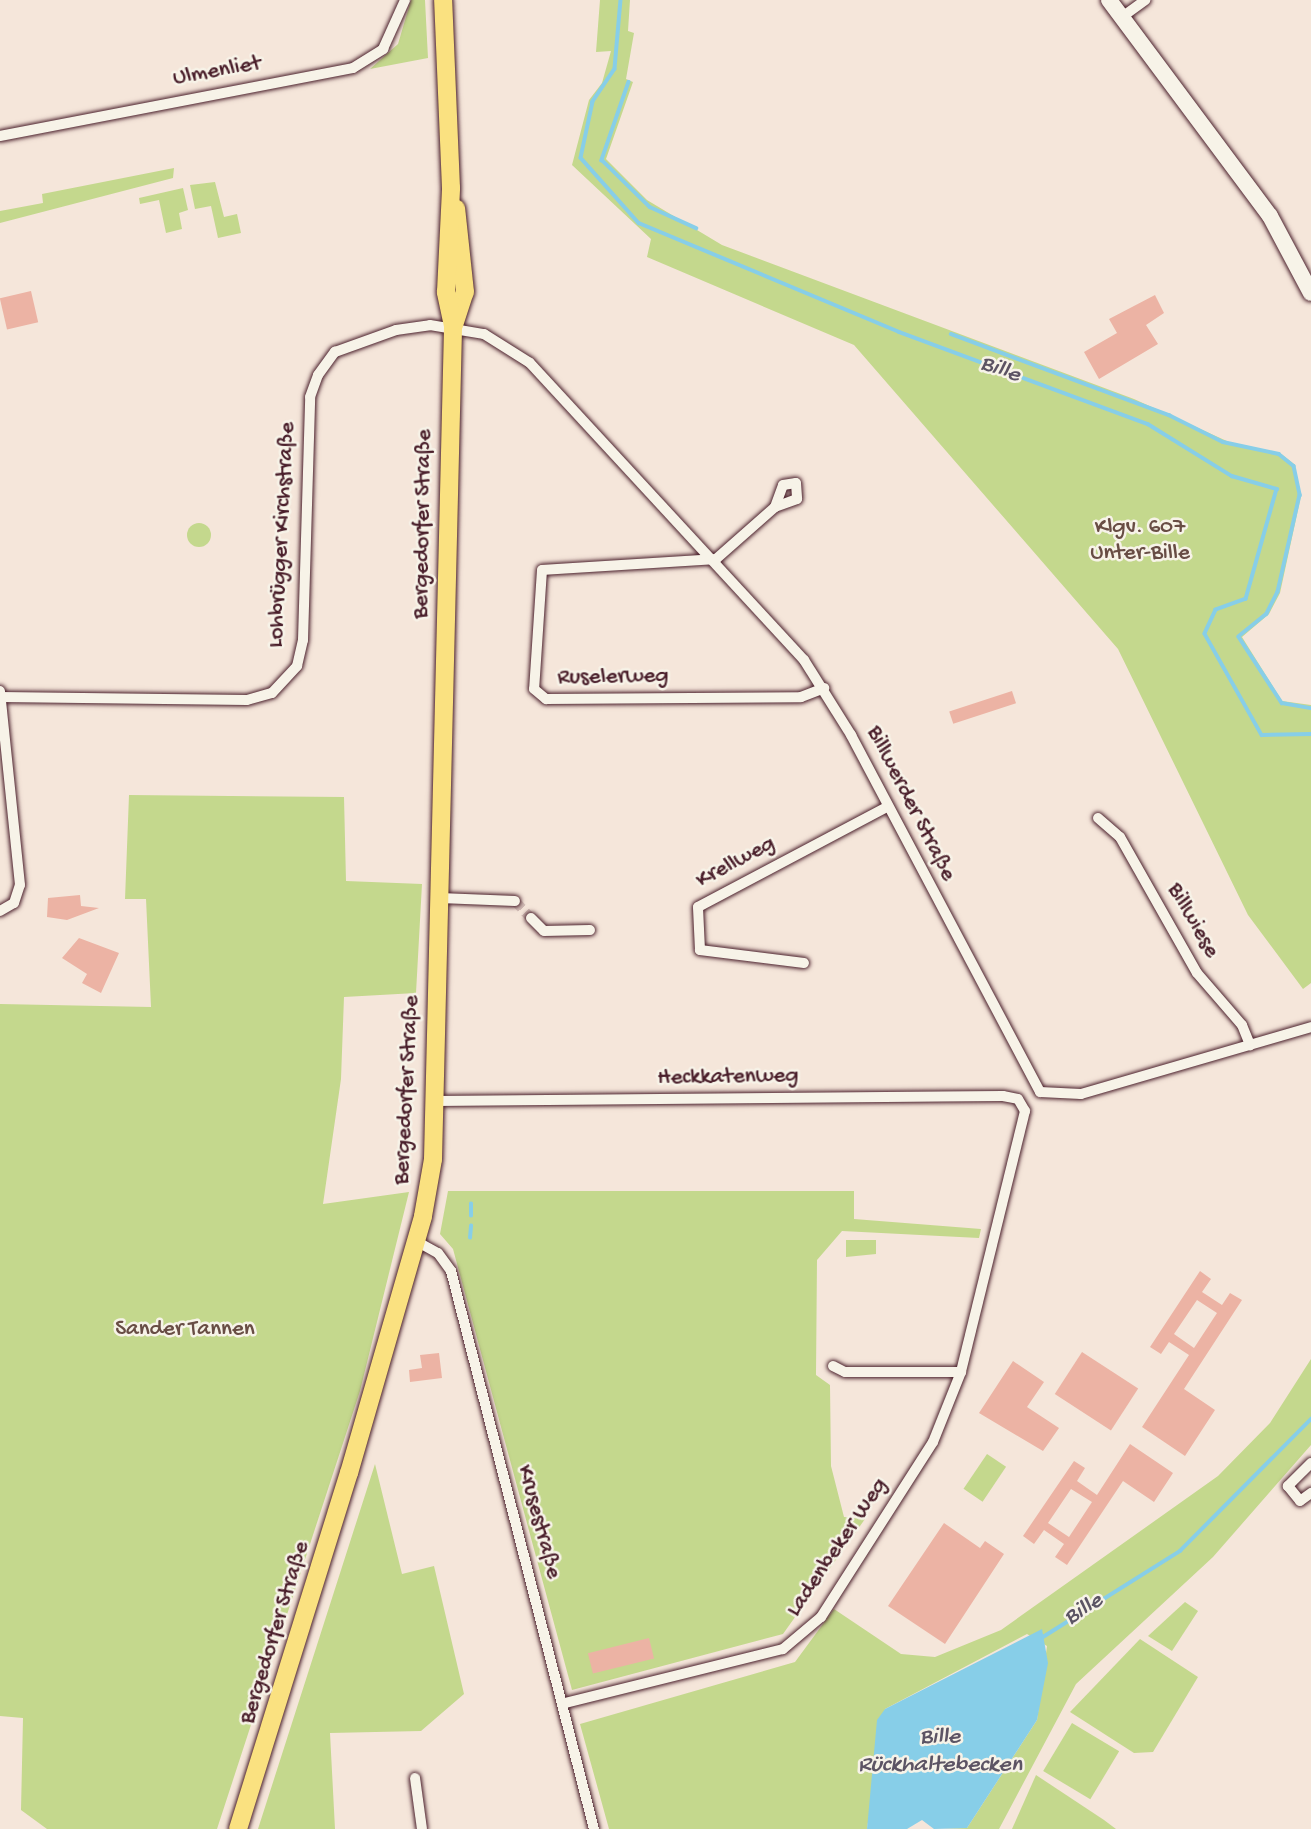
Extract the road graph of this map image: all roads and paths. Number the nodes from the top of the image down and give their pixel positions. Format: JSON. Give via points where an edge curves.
{"nodes":[{"id":1,"x":405,"y":0,"type":"edge"},
{"id":2,"x":443,"y":0,"type":"edge"},
{"id":3,"x":1109,"y":0,"type":"edge"},
{"id":4,"x":1145,"y":0,"type":"edge"},
{"id":5,"x":1122,"y":17,"type":"junction"},
{"id":6,"x":0,"y":136,"type":"edge"},
{"id":7,"x":1311,"y":293,"type":"edge"},
{"id":8,"x":453,"y":326,"type":"junction"},
{"id":9,"x":775,"y":507,"type":"dead end"},
{"id":10,"x":716,"y":559,"type":"junction"},
{"id":11,"x":824,"y":688,"type":"junction"},
{"id":12,"x":1,"y":695,"type":"edge"},
{"id":13,"x":887,"y":807,"type":"junction"},
{"id":14,"x":1098,"y":818,"type":"dead end"},
{"id":15,"x":440,"y":898,"type":"junction"},
{"id":16,"x":515,"y":901,"type":"tunnel mouth"},
{"id":17,"x":4,"y":910,"type":"edge"},
{"id":18,"x":531,"y":918,"type":"tunnel mouth"},
{"id":19,"x":590,"y":930,"type":"dead end"},
{"id":20,"x":804,"y":963,"type":"dead end"},
{"id":21,"x":1311,"y":1027,"type":"edge"},
{"id":22,"x":1250,"y":1045,"type":"junction"},
{"id":23,"x":435,"y":1101,"type":"junction"},
{"id":24,"x":1020,"y":1101,"type":"joint"},
{"id":25,"x":416,"y":1241,"type":"junction"},
{"id":26,"x":833,"y":1366,"type":"dead end"},
{"id":27,"x":961,"y":1372,"type":"junction"},
{"id":28,"x":1311,"y":1463,"type":"edge"},
{"id":29,"x":1311,"y":1493,"type":"edge"},
{"id":30,"x":564,"y":1703,"type":"junction"},
{"id":31,"x":415,"y":1778,"type":"dead end"},
{"id":32,"x":238,"y":1829,"type":"edge"},
{"id":33,"x":422,"y":1829,"type":"edge"},
{"id":34,"x":594,"y":1829,"type":"edge"}],
"edges":[{"from":1,"to":6,"type":"street","name":"Ulmenliet","via":[[383,49],[353,68]]},
{"from":2,"to":8,"type":"main road","name":"Bergedorfer Straße","via":[[451,188],[446,292]]},
{"from":3,"to":5,"type":"main road"},
{"from":4,"to":5,"type":"street"},
{"from":5,"to":7,"type":"main road","via":[[1270,216]]},
{"from":8,"to":10,"type":"street","name":"Billwerder Straße","via":[[487,335],[530,363]]},
{"from":8,"to":12,"type":"street","name":"Lohbrügger Kirchstraße","via":[[363,339],[335,352],[318,375],[310,397],[303,640],[297,666],[280,687],[247,700]]},
{"from":8,"to":15,"type":"main road","name":"Bergedorfer Straße"},
{"from":9,"to":10,"type":"street"},
{"from":10,"to":11,"type":"street","name":"Billwerder Straße"},
{"from":10,"to":11,"type":"street","name":"Ruselerweg","via":[[542,570],[537,579],[537,695],[801,696]]},
{"from":11,"to":13,"type":"street","name":"Billwerder Straße"},
{"from":12,"to":17,"type":"street","via":[[20,885]]},
{"from":13,"to":20,"type":"street","name":"Krellweg","via":[[698,906],[699,950]]},
{"from":13,"to":22,"type":"street","name":"Billwerder Straße","via":[[1036,1088],[1052,1097],[1081,1094]]},
{"from":14,"to":22,"type":"street","name":"Billwiese","via":[[1120,837],[1202,981],[1242,1025]]},
{"from":15,"to":16,"type":"street"},
{"from":15,"to":23,"type":"main road","name":"Bergedorfer Straße"},
{"from":18,"to":19,"type":"street","via":[[544,931]]},
{"from":21,"to":22,"type":"street"},
{"from":23,"to":24,"type":"street","name":"Heckkatenweg","via":[[1003,1096]]},
{"from":23,"to":25,"type":"main road","name":"Bergedorfer Straße","via":[[433,1159]]},
{"from":24,"to":27,"type":"street","name":"Ladenbeker Weg","via":[[1024,1122]]},
{"from":25,"to":30,"type":"street","name":"Krusestraße","via":[[438,1253],[451,1271]]},
{"from":25,"to":32,"type":"main road","name":"Bergedorfer Straße"},
{"from":26,"to":27,"type":"street","via":[[845,1372]]},
{"from":27,"to":30,"type":"street","name":"Ladenbeker Weg","via":[[933,1442],[806,1633],[783,1649]]},
{"from":28,"to":29,"type":"street","via":[[1288,1486],[1294,1499]]},
{"from":30,"to":34,"type":"street","name":"Krusestraße"},
{"from":31,"to":33,"type":"street"}]}
